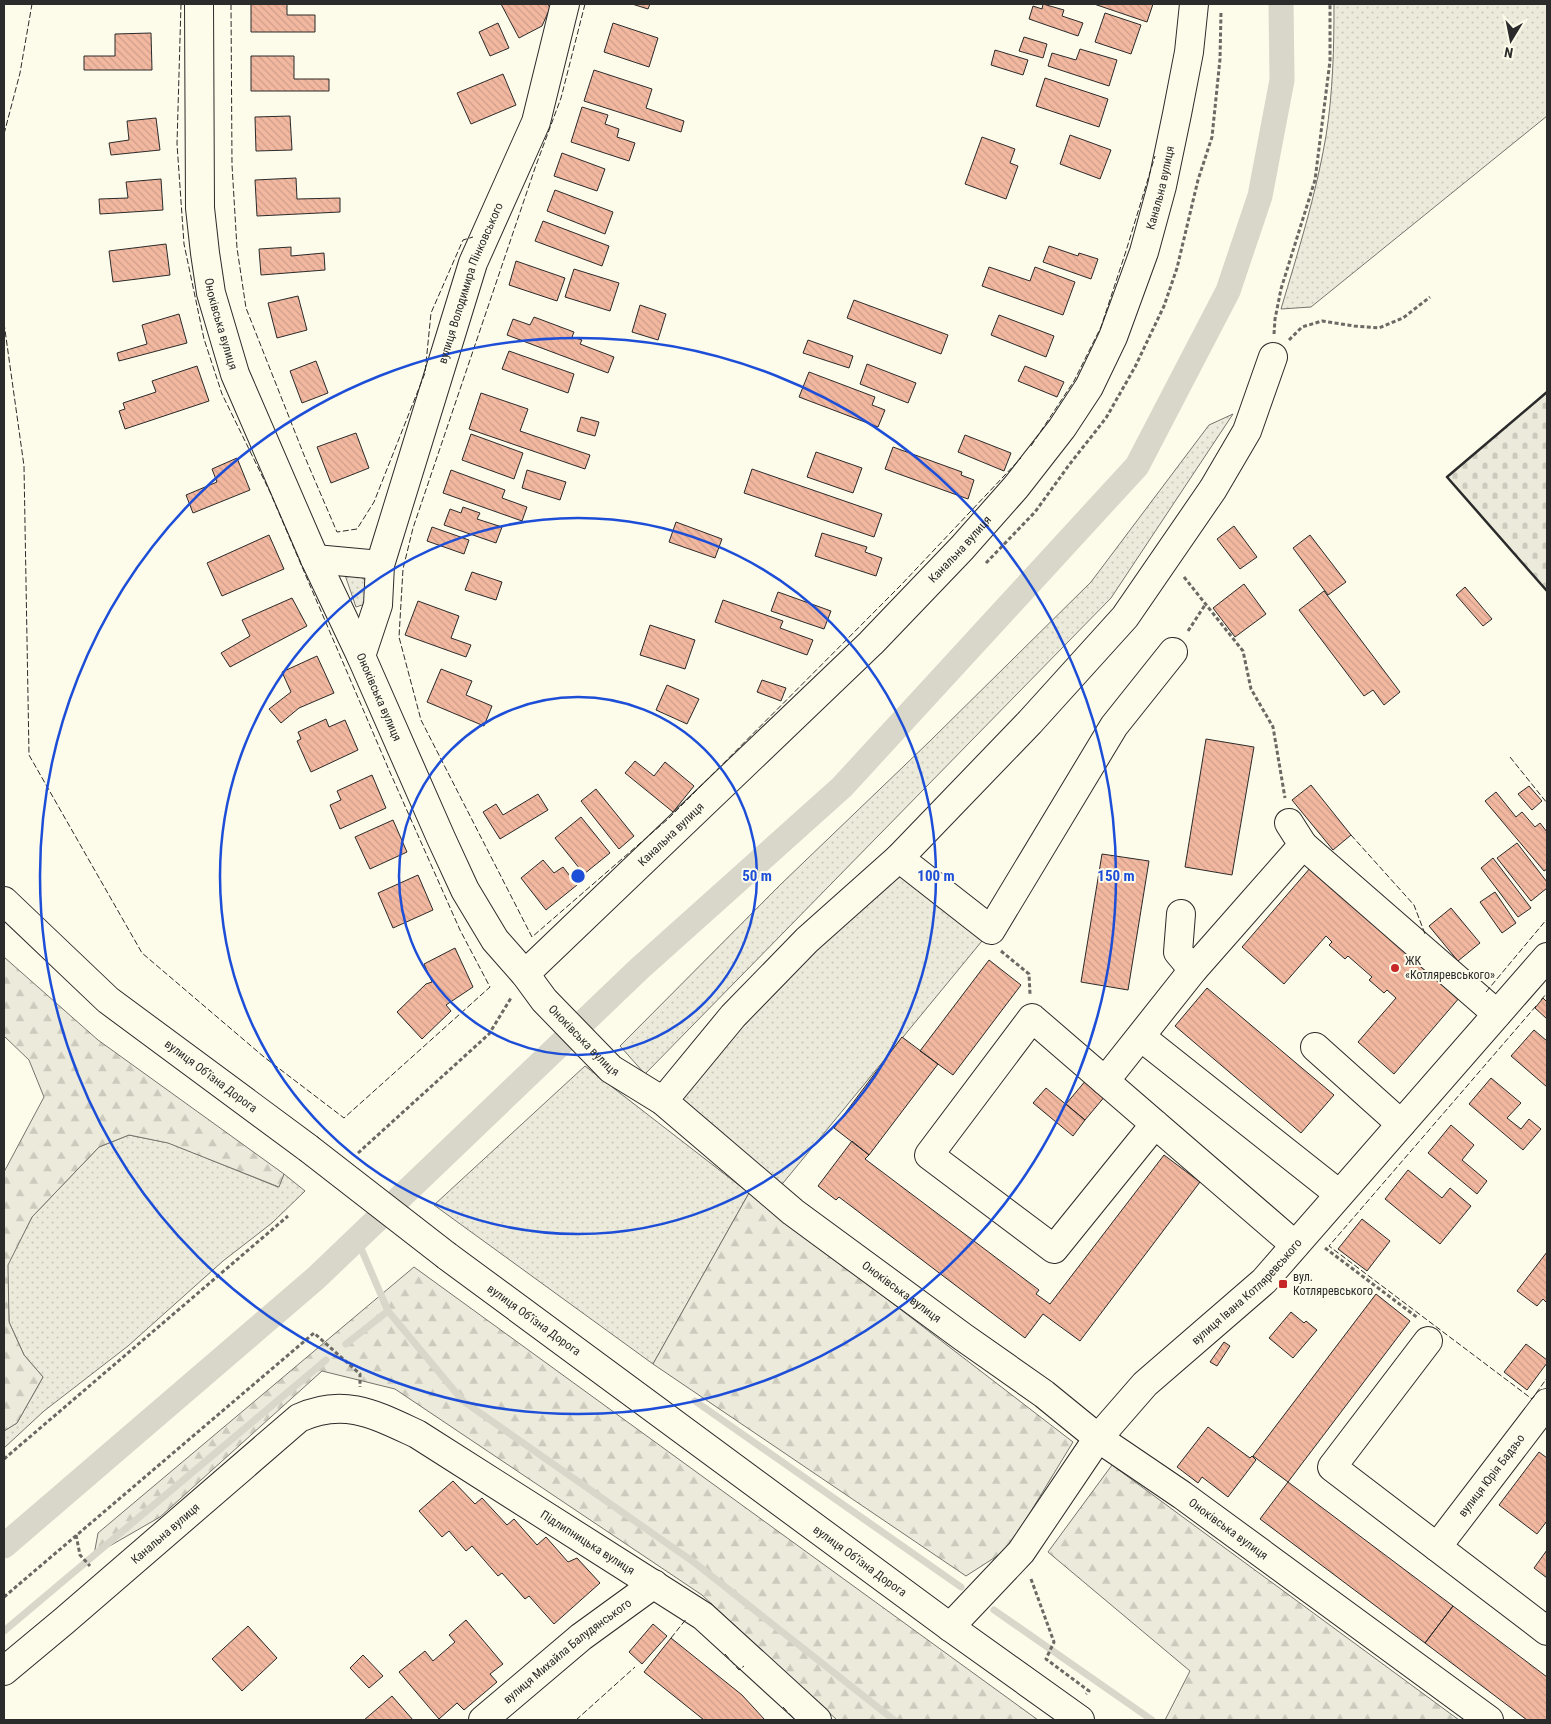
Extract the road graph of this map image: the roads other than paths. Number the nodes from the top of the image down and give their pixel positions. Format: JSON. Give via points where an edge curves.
{"nodes":[{"id":1,"x":199,"y":4,"type":"edge"},
{"id":2,"x":565,"y":4,"type":"edge"},
{"id":3,"x":1194,"y":4,"type":"edge"},
{"id":4,"x":1273,"y":357,"type":"road end"},
{"id":5,"x":315,"y":559,"type":"junction"},
{"id":6,"x":380,"y":565,"type":"junction"},
{"id":7,"x":1173,"y":652,"type":"road end"},
{"id":8,"x":361,"y":656,"type":"junction"},
{"id":9,"x":899,"y":858,"type":"junction"},
{"id":10,"x":4,"y":901,"type":"edge"},
{"id":11,"x":1181,"y":914,"type":"dead end"},
{"id":12,"x":1547,"y":956,"type":"edge"},
{"id":13,"x":1193,"y":970,"type":"junction"},
{"id":14,"x":525,"y":974,"type":"junction"},
{"id":15,"x":1497,"y":1014,"type":"junction"},
{"id":16,"x":1141,"y":1037,"type":"junction"},
{"id":17,"x":1315,"y":1046,"type":"dead end"},
{"id":18,"x":1105,"y":1081,"type":"junction"},
{"id":19,"x":663,"y":1101,"type":"junction"},
{"id":20,"x":1155,"y":1124,"type":"junction"},
{"id":21,"x":1401,"y":1124,"type":"junction"},
{"id":22,"x":1340,"y":1194,"type":"junction"},
{"id":23,"x":1300,"y":1239,"type":"junction"},
{"id":24,"x":1428,"y":1341,"type":"road end"},
{"id":25,"x":1547,"y":1404,"type":"edge"},
{"id":26,"x":347,"y":1409,"type":"joint"},
{"id":27,"x":1098,"y":1438,"type":"junction"},
{"id":28,"x":1437,"y":1547,"type":"junction"},
{"id":29,"x":654,"y":1584,"type":"junction"},
{"id":30,"x":950,"y":1627,"type":"junction"},
{"id":31,"x":1547,"y":1631,"type":"edge"},
{"id":32,"x":4,"y":1671,"type":"edge"},
{"id":33,"x":483,"y":1720,"type":"edge"},
{"id":34,"x":817,"y":1720,"type":"edge"},
{"id":35,"x":1080,"y":1720,"type":"edge"},
{"id":36,"x":1489,"y":1720,"type":"edge"}],
"edges":[{"from":1,"to":5,"type":"main road","name":"Оноківська вулиця","via":[[200,208],[211,292],[235,374]]},
{"from":2,"to":6,"type":"main road","name":"вулиця Володимира Пінковського","via":[[536,122],[473,262]]},
{"from":3,"to":14,"type":"main road","name":"Канальна вулиця","via":[[1177,114],[1144,252],[1113,337],[1089,387],[1062,428],[962,548],[871,643]]},
{"from":4,"to":9,"type":"main road","via":[[1247,431],[1213,489],[1125,617],[1030,722]]},
{"from":5,"to":6,"type":"main road"},
{"from":5,"to":8,"type":"main road","name":"Оноківська вулиця"},
{"from":6,"to":8,"type":"main road","name":"вулиця Володимира Пінковського","via":[[378,605]]},
{"from":7,"to":9,"type":"main road","via":[[1114,726],[991,930]]},
{"from":8,"to":14,"type":"main road","name":"Оноківська вулиця","via":[[465,890],[496,940]]},
{"from":9,"to":19,"type":"main road","via":[[807,940],[733,1016]]},
{"from":10,"to":30,"type":"main road","name":"вулиця Обʼїзна Дорога","bridge":true,"via":[[108,1000],[447,1256]]},
{"from":11,"to":13,"type":"main road","via":[[1178,952]]},
{"from":12,"to":15,"type":"main road","name":"вулиця Івана Котляревського"},
{"from":13,"to":15,"type":"main road","via":[[1296,834]]},
{"from":13,"to":16,"type":"main road"},
{"from":14,"to":19,"type":"main road","name":"Оноківська вулиця","via":[[544,1000],[611,1069]]},
{"from":15,"to":21,"type":"main road","name":"вулиця Івана Котляревського"},
{"from":16,"to":18,"type":"main road"},
{"from":16,"to":22,"type":"main road"},
{"from":17,"to":21,"type":"main road"},
{"from":18,"to":20,"type":"main road"},
{"from":18,"to":20,"type":"main road","via":[[1032,1018],[929,1155],[1054,1250]]},
{"from":19,"to":27,"type":"main road","name":"Оноківська вулиця","via":[[793,1212],[1044,1394]]},
{"from":20,"to":23,"type":"main road"},
{"from":21,"to":22,"type":"main road","name":"вулиця Івана Котляревського"},
{"from":22,"to":23,"type":"main road","name":"вулиця Івана Котляревського"},
{"from":23,"to":27,"type":"main road","name":"вулиця Івана Котляревського","via":[[1264,1281],[1145,1384]]},
{"from":24,"to":28,"type":"main road","via":[[1332,1467]]},
{"from":25,"to":28,"type":"main road","name":"вулиця Юрія Бадзьо"},
{"from":26,"to":29,"type":"main road","name":"Підлипницька вулиця","via":[[386,1419],[418,1434]]},
{"from":26,"to":32,"type":"main road","name":"Канальна вулиця","via":[[314,1411],[299,1418]]},
{"from":27,"to":30,"type":"main road","name":"вулиця Івана Котляревського","via":[[1021,1552]]},
{"from":27,"to":36,"type":"main road","name":"Оноківська вулиця","via":[[1182,1495]]},
{"from":28,"to":31,"type":"main road"},
{"from":29,"to":33,"type":"main road","name":"вулиця Михайла Балудянського","via":[[581,1636]]},
{"from":29,"to":34,"type":"main road","name":"Підлипницька вулиця","via":[[704,1616]]},
{"from":30,"to":35,"type":"main road","name":"вулиця Обʼїзна Дорога"}]}
